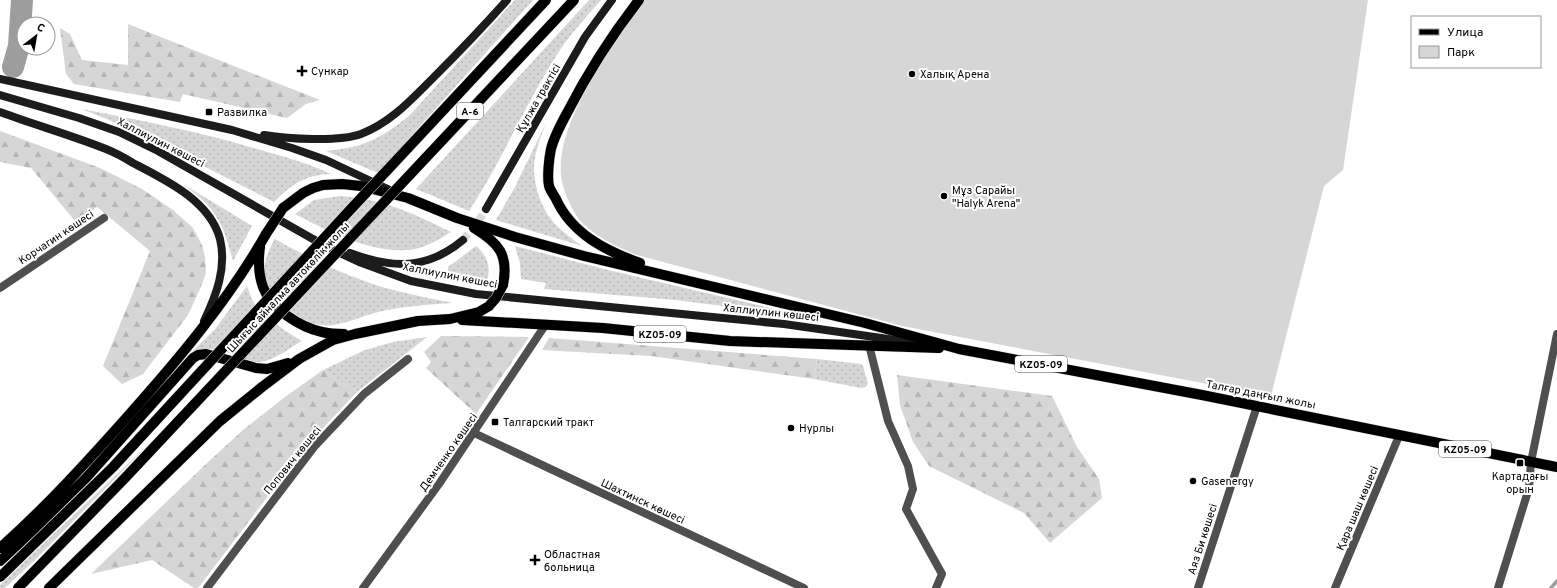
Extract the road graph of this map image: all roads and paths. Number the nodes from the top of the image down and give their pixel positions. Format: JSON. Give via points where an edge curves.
{"nodes":[{"id":1,"x":508,"y":0,"type":"edge"},
{"id":2,"x":546,"y":0,"type":"edge"},
{"id":3,"x":574,"y":0,"type":"edge"},
{"id":4,"x":612,"y":0,"type":"edge"},
{"id":5,"x":639,"y":0,"type":"edge"},
{"id":6,"x":0,"y":79,"type":"edge"},
{"id":7,"x":0,"y":95,"type":"edge"},
{"id":8,"x":0,"y":112,"type":"edge"},
{"id":9,"x":232,"y":130,"type":"junction"},
{"id":10,"x":408,"y":198,"type":"junction"},
{"id":11,"x":486,"y":209,"type":"tunnel mouth"},
{"id":12,"x":104,"y":218,"type":"dead end"},
{"id":13,"x":458,"y":218,"type":"junction"},
{"id":14,"x":291,"y":228,"type":"junction"},
{"id":15,"x":463,"y":240,"type":"tunnel mouth"},
{"id":16,"x":260,"y":245,"type":"junction"},
{"id":17,"x":689,"y":281,"type":"junction"},
{"id":18,"x":0,"y":288,"type":"edge"},
{"id":19,"x":450,"y":319,"type":"junction"},
{"id":20,"x":546,"y":324,"type":"junction"},
{"id":21,"x":198,"y":333,"type":"junction"},
{"id":22,"x":355,"y":334,"type":"junction"},
{"id":23,"x":1557,"y":334,"type":"edge"},
{"id":24,"x":869,"y":345,"type":"junction"},
{"id":25,"x":959,"y":349,"type":"junction"},
{"id":26,"x":300,"y":359,"type":"junction"},
{"id":27,"x":408,"y":359,"type":"dead end"},
{"id":28,"x":1257,"y":406,"type":"junction"},
{"id":29,"x":474,"y":433,"type":"junction"},
{"id":30,"x":1399,"y":436,"type":"junction"},
{"id":31,"x":1531,"y":462,"type":"junction"},
{"id":32,"x":1557,"y":467,"type":"edge"},
{"id":33,"x":0,"y":548,"type":"edge"},
{"id":34,"x":0,"y":561,"type":"edge"},
{"id":35,"x":0,"y":577,"type":"edge"},
{"id":36,"x":18,"y":588,"type":"edge"},
{"id":37,"x":49,"y":588,"type":"edge"},
{"id":38,"x":207,"y":588,"type":"edge"},
{"id":39,"x":363,"y":588,"type":"edge"},
{"id":40,"x":804,"y":588,"type":"edge"},
{"id":41,"x":936,"y":588,"type":"edge"},
{"id":42,"x":1198,"y":588,"type":"edge"},
{"id":43,"x":1335,"y":588,"type":"edge"},
{"id":44,"x":1498,"y":588,"type":"edge"}],
"edges":[{"from":1,"to":9,"type":"main road","via":[[402,109],[382,125],[360,135],[317,139],[274,137]]},
{"from":2,"to":35,"type":"main road","name":"Шығыс айналма автокөлік жолы","number":"A-6","bridge":true,"via":[[113,467]]},
{"from":3,"to":36,"type":"main road","name":"Шығыс айналма автокөлік жолы","number":"A-6","bridge":true,"via":[[126,478]]},
{"from":4,"to":11,"type":"main road","name":"Құлжа трактісі","via":[[585,37]]},
{"from":5,"to":17,"type":"main road","via":[[594,65],[558,132],[551,149],[549,185],[562,212],[578,230],[597,245]]},
{"from":6,"to":9,"type":"main road","name":"Халлиулин көшесі"},
{"from":7,"to":14,"type":"main road","name":"Халлиулин көшесі","via":[[119,132],[158,151]]},
{"from":8,"to":21,"type":"main road","via":[[108,150],[174,186],[201,207],[216,228],[223,259],[215,299]]},
{"from":9,"to":10,"type":"main road","name":"Халлиулин көшесі","via":[[326,160]]},
{"from":10,"to":13,"type":"main road","name":"Халлиулин көшесі"},
{"from":10,"to":16,"type":"main road","bridge":true,"via":[[342,184],[312,188],[283,208]]},
{"from":12,"to":18,"type":"street","name":"Корчагин көшесі"},
{"from":13,"to":17,"type":"main road","name":"Халлиулин көшесі","number":"KZ05-09","via":[[584,256]]},
{"from":13,"to":19,"type":"main road","bridge":true,"via":[[495,243],[503,254],[505,264],[503,285],[489,306],[479,312]]},
{"from":14,"to":15,"type":"main road","via":[[365,258],[400,265],[430,260]]},
{"from":14,"to":25,"type":"main road","name":"Халлиулин көшесі","via":[[383,272],[411,281],[476,294],[784,324]]},
{"from":16,"to":21,"type":"main road"},
{"from":16,"to":22,"type":"main road","via":[[259,275],[263,288],[278,308],[312,329],[324,333]]},
{"from":17,"to":25,"type":"main road","name":"Халлиулин көшесі","number":"KZ05-09","via":[[865,323]]},
{"from":19,"to":20,"type":"main road","number":"KZ05-09"},
{"from":19,"to":22,"type":"main road","via":[[418,321]]},
{"from":20,"to":24,"type":"main road","number":"KZ05-09","via":[[730,341]]},
{"from":20,"to":29,"type":"street","name":"Демченко көшесі"},
{"from":21,"to":33,"type":"main road","via":[[169,370],[77,473]]},
{"from":22,"to":26,"type":"main road","via":[[333,340]]},
{"from":23,"to":31,"type":"street"},
{"from":24,"to":25,"type":"main road","number":"KZ05-09"},
{"from":24,"to":41,"type":"street","via":[[888,421],[908,466],[913,489],[906,509],[942,574]]},
{"from":25,"to":28,"type":"main road","name":"Талғар даңғыл жолы","number":"KZ05-09"},
{"from":26,"to":34,"type":"main road","via":[[268,369],[206,354],[193,358],[86,478]]},
{"from":26,"to":37,"type":"main road","via":[[220,421]]},
{"from":27,"to":38,"type":"street","name":"Попович көшесі","via":[[364,394],[314,447]]},
{"from":28,"to":30,"type":"main road","name":"Талғар даңғыл жолы","number":"KZ05-09"},
{"from":28,"to":42,"type":"street","name":"Аяз Би көшесі"},
{"from":29,"to":39,"type":"street","name":"Демченко көшесі"},
{"from":29,"to":40,"type":"street","name":"Шахтинск көшесі"},
{"from":30,"to":31,"type":"main road","name":"Талғар даңғыл жолы","number":"KZ05-09"},
{"from":30,"to":43,"type":"street","name":"Қара шаш көшесі"},
{"from":31,"to":32,"type":"main road","name":"Талғар даңғыл жолы","number":"KZ05-09"},
{"from":31,"to":44,"type":"street","via":[[1529,488]]}]}
